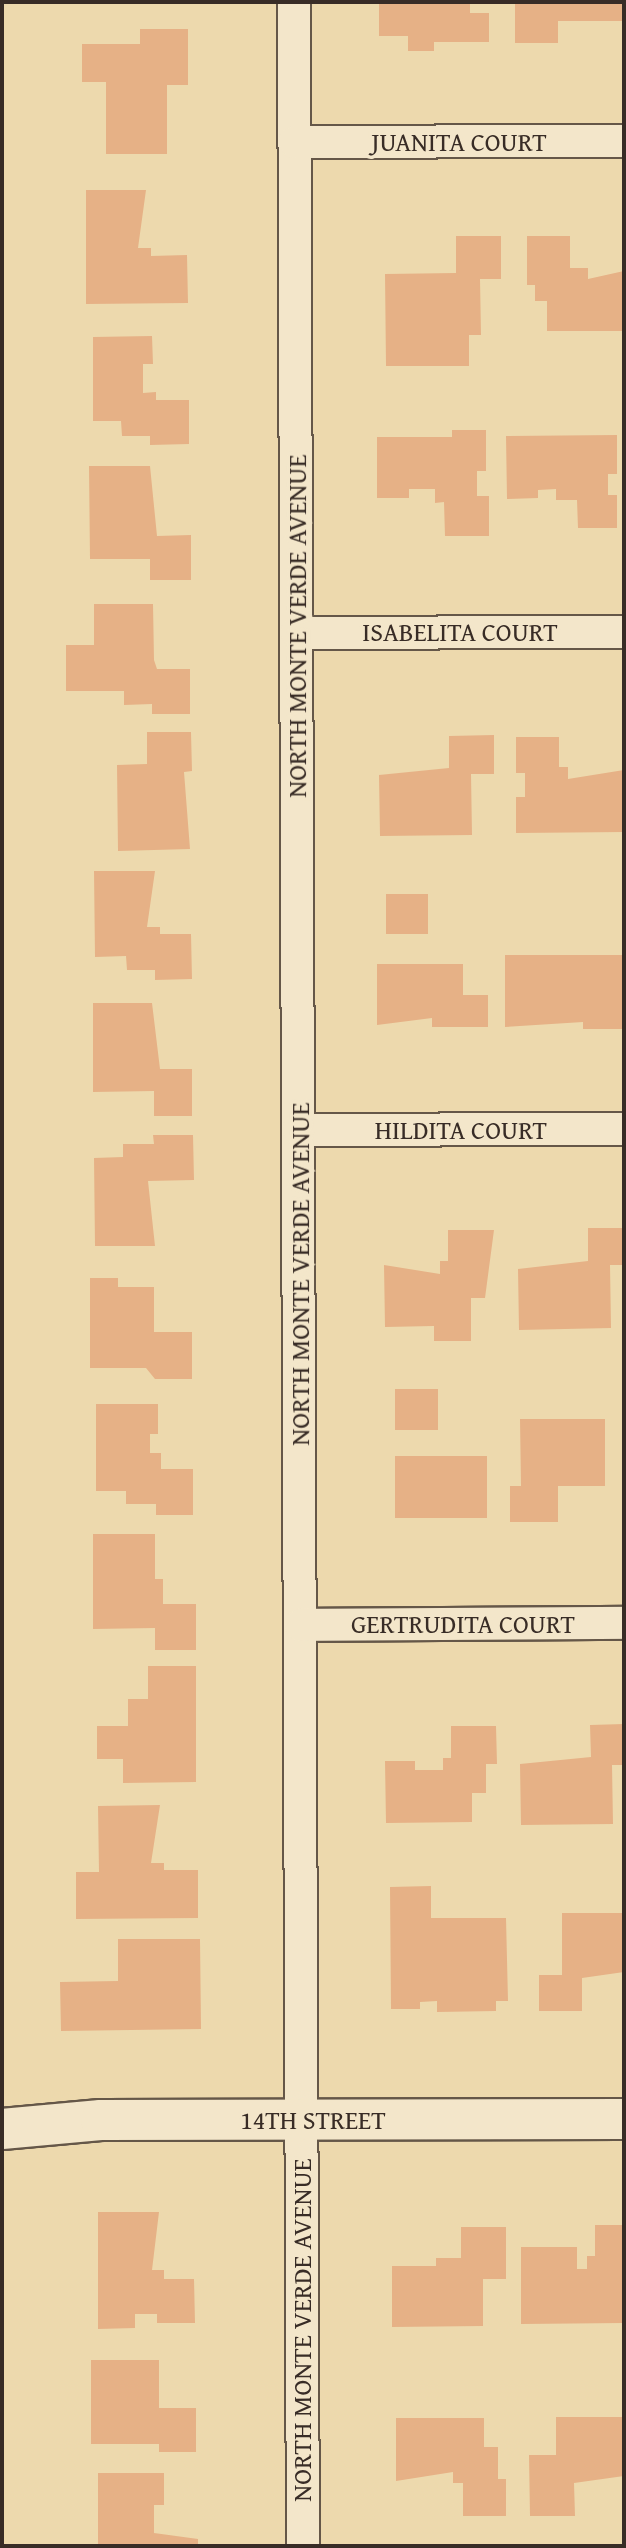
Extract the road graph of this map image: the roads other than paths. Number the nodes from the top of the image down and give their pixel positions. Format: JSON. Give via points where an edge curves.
{"nodes":[{"id":1,"x":294,"y":2,"type":"edge"},
{"id":2,"x":624,"y":141,"type":"edge"},
{"id":3,"x":295,"y":142,"type":"junction"},
{"id":4,"x":624,"y":632,"type":"edge"},
{"id":5,"x":297,"y":633,"type":"junction"},
{"id":6,"x":624,"y":1129,"type":"edge"},
{"id":7,"x":299,"y":1130,"type":"junction"},
{"id":8,"x":624,"y":1623,"type":"edge"},
{"id":9,"x":301,"y":1625,"type":"junction"},
{"id":10,"x":624,"y":2119,"type":"edge"},
{"id":11,"x":302,"y":2121,"type":"junction"},
{"id":12,"x":2,"y":2129,"type":"edge"},
{"id":13,"x":303,"y":2546,"type":"edge"}],
"edges":[{"from":1,"to":3,"type":"street","name":"NORTH MONTE VERDE AVENUE"},
{"from":2,"to":3,"type":"street","name":"JUANITA COURT"},
{"from":3,"to":5,"type":"street","name":"NORTH MONTE VERDE AVENUE"},
{"from":4,"to":5,"type":"street","name":"ISABELITA COURT"},
{"from":5,"to":7,"type":"street","name":"NORTH MONTE VERDE AVENUE"},
{"from":6,"to":7,"type":"street","name":"HILDITA COURT"},
{"from":7,"to":9,"type":"street","name":"NORTH MONTE VERDE AVENUE"},
{"from":8,"to":9,"type":"street","name":"GERTRUDITA COURT"},
{"from":9,"to":11,"type":"street","name":"NORTH MONTE VERDE AVENUE"},
{"from":10,"to":11,"type":"street","name":"14TH STREET"},
{"from":11,"to":12,"type":"street","name":"14TH STREET","via":[[101,2120]]},
{"from":11,"to":13,"type":"street","name":"NORTH MONTE VERDE AVENUE"}]}
